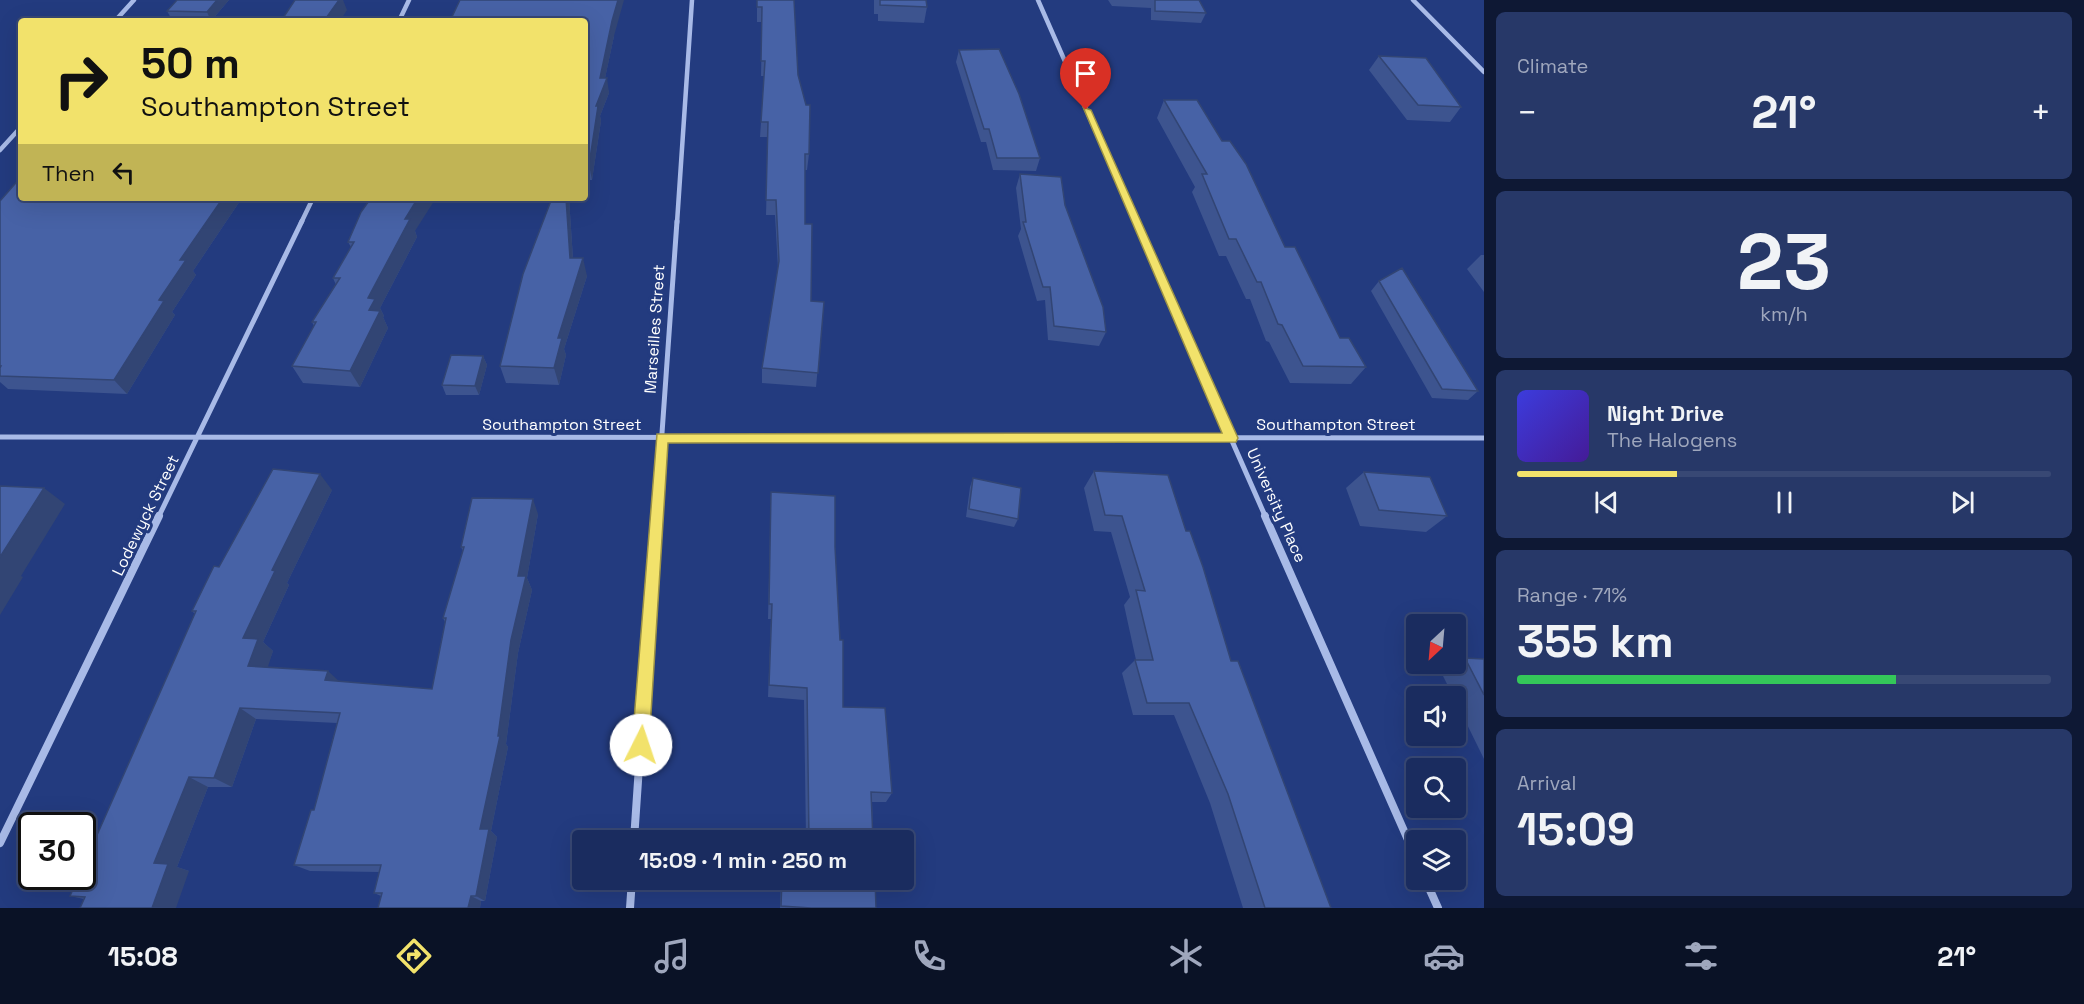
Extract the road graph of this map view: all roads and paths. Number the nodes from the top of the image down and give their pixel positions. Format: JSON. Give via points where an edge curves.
{"nodes":[{"id":1,"x":134,"y":0,"type":"edge"},
{"id":2,"x":410,"y":0,"type":"edge"},
{"id":3,"x":692,"y":0,"type":"edge"},
{"id":4,"x":1038,"y":0,"type":"edge"},
{"id":5,"x":1413,"y":0,"type":"edge"},
{"id":6,"x":118,"y":18,"type":"edge"},
{"id":7,"x":401,"y":18,"type":"edge"},
{"id":8,"x":1484,"y":72,"type":"edge"},
{"id":9,"x":18,"y":130,"type":"edge"},
{"id":10,"x":0,"y":150,"type":"edge"},
{"id":11,"x":312,"y":201,"type":"edge"},
{"id":12,"x":0,"y":437,"type":"edge"},
{"id":13,"x":197,"y":437,"type":"junction"},
{"id":14,"x":662,"y":437,"type":"junction"},
{"id":15,"x":1231,"y":438,"type":"junction"},
{"id":16,"x":1484,"y":438,"type":"edge"},
{"id":17,"x":635,"y":830,"type":"edge"},
{"id":18,"x":1406,"y":835,"type":"edge"},
{"id":19,"x":0,"y":843,"type":"edge"},
{"id":20,"x":631,"y":890,"type":"edge"},
{"id":21,"x":1430,"y":890,"type":"edge"},
{"id":22,"x":630,"y":908,"type":"edge"},
{"id":23,"x":1438,"y":908,"type":"edge"}],
"edges":[{"from":1,"to":6,"type":"street"},
{"from":2,"to":7,"type":"street"},
{"from":3,"to":14,"type":"street","name":"Marseilles Street"},
{"from":4,"to":15,"type":"street","name":"University Place"},
{"from":5,"to":8,"type":"street"},
{"from":9,"to":10,"type":"street"},
{"from":11,"to":13,"type":"street","name":"Lodewyck Street"},
{"from":12,"to":13,"type":"street","name":"Southampton Street"},
{"from":13,"to":14,"type":"street","name":"Southampton Street"},
{"from":13,"to":19,"type":"street","name":"Lodewyck Street"},
{"from":14,"to":15,"type":"street","name":"Southampton Street"},
{"from":14,"to":17,"type":"street","name":"Marseilles Street"},
{"from":15,"to":16,"type":"street","name":"Southampton Street"},
{"from":15,"to":18,"type":"street","name":"University Place"},
{"from":20,"to":22,"type":"street"},
{"from":21,"to":23,"type":"street"}]}
